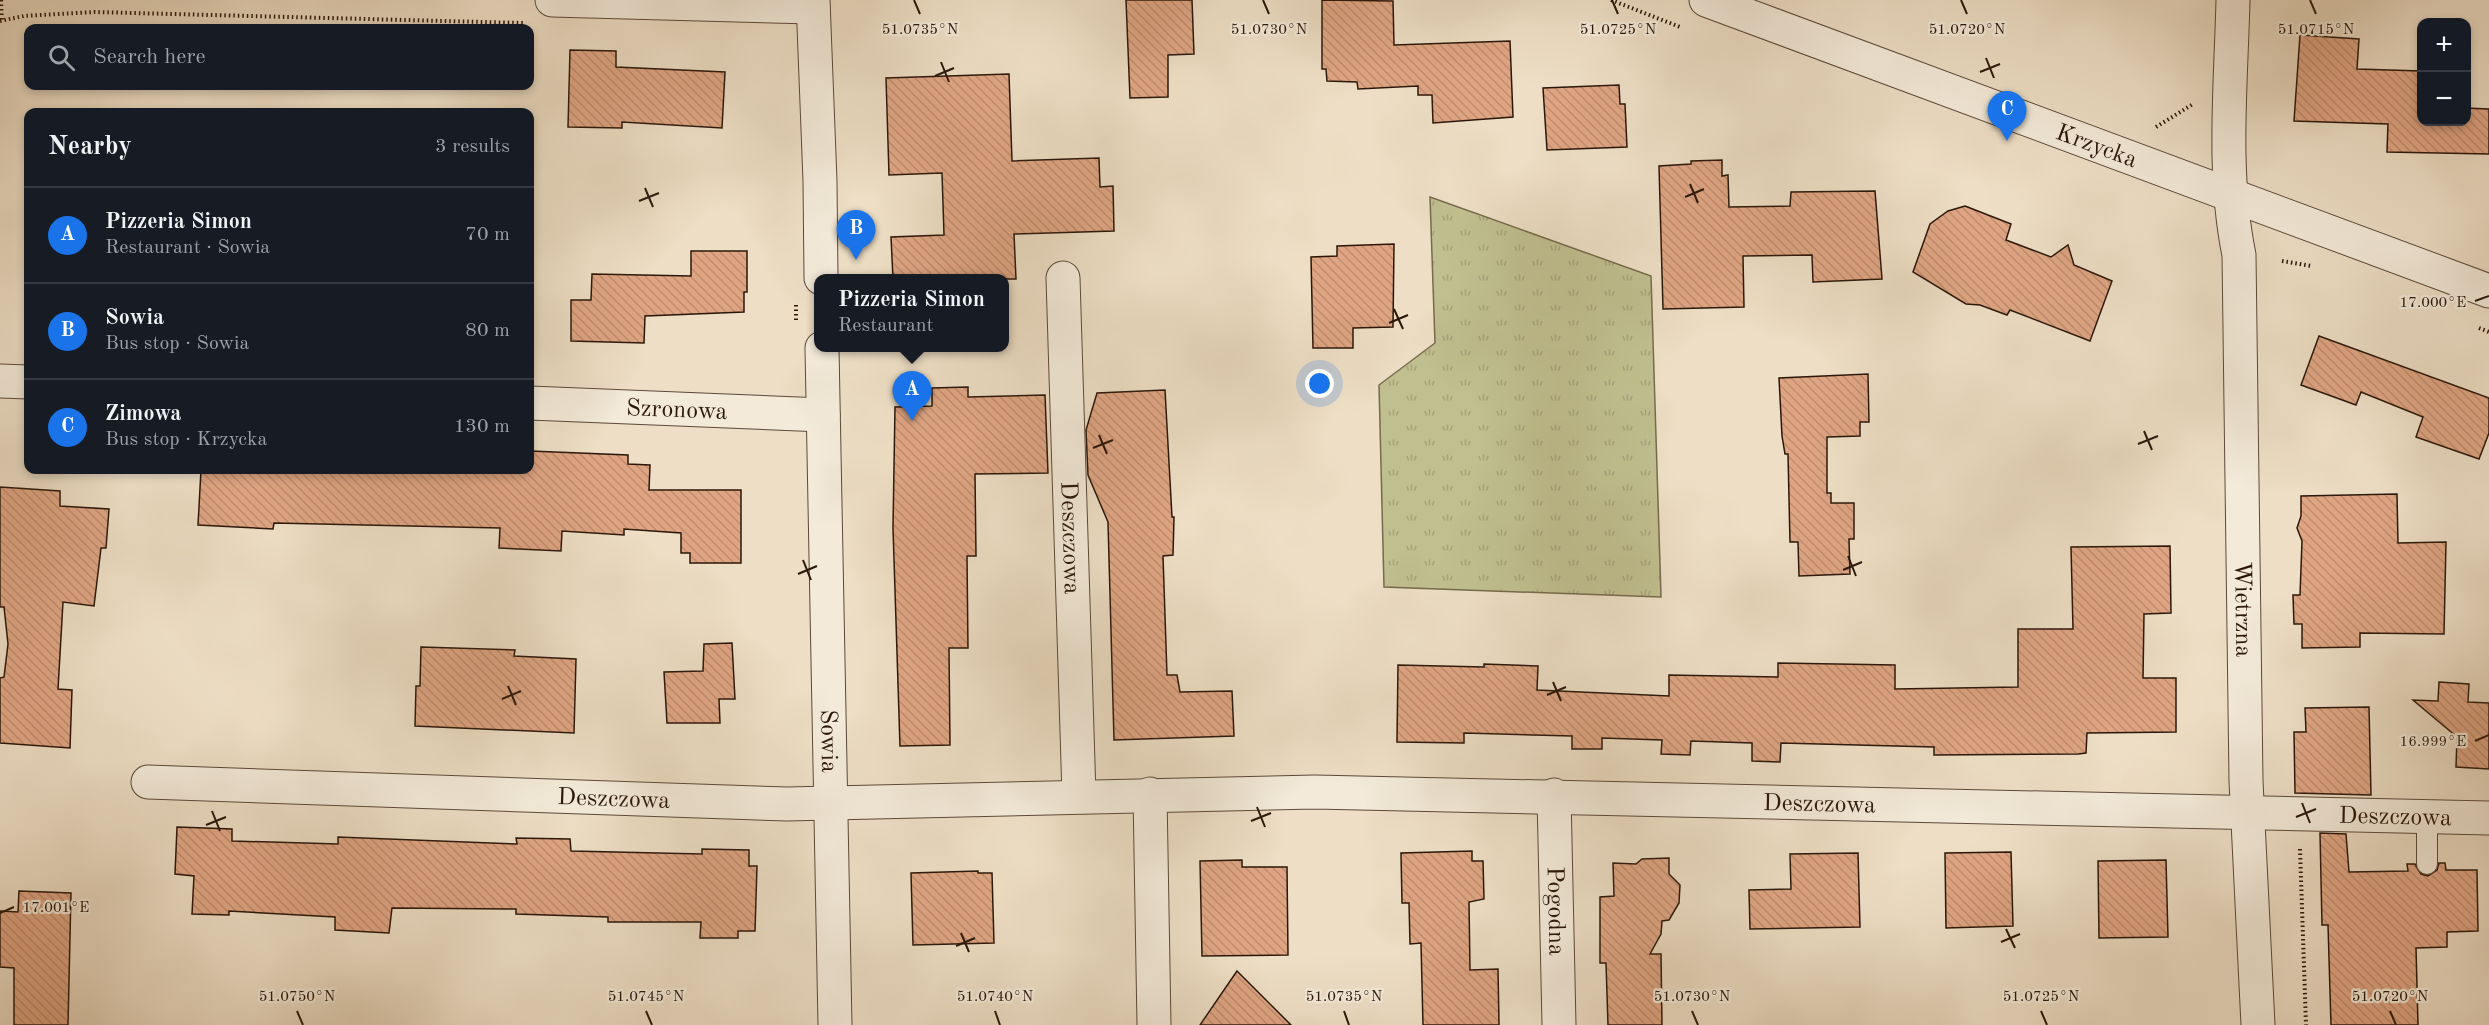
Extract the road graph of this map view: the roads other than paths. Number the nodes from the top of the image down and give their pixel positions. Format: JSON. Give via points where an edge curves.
{"nodes":[{"id":1,"x":552,"y":0,"type":"edge"},
{"id":2,"x":1706,"y":0,"type":"edge"},
{"id":3,"x":2234,"y":0,"type":"edge"},
{"id":4,"x":813,"y":3,"type":"edge"},
{"id":5,"x":2230,"y":196,"type":"junction"},
{"id":6,"x":821,"y":274,"type":"edge"},
{"id":7,"x":1063,"y":278,"type":"dead end"},
{"id":8,"x":2489,"y":291,"type":"edge"},
{"id":9,"x":822,"y":352,"type":"edge"},
{"id":10,"x":0,"y":381,"type":"edge"},
{"id":11,"x":24,"y":382,"type":"edge"},
{"id":12,"x":534,"y":402,"type":"edge"},
{"id":13,"x":823,"y":415,"type":"junction"},
{"id":14,"x":148,"y":782,"type":"dead end"},
{"id":15,"x":1150,"y":794,"type":"junction"},
{"id":16,"x":1554,"y":795,"type":"junction"},
{"id":17,"x":1079,"y":796,"type":"junction"},
{"id":18,"x":830,"y":804,"type":"junction"},
{"id":19,"x":2247,"y":814,"type":"junction"},
{"id":20,"x":2427,"y":817,"type":"junction"},
{"id":21,"x":2489,"y":818,"type":"edge"},
{"id":22,"x":2427,"y":864,"type":"dead end"},
{"id":23,"x":834,"y":1025,"type":"edge"},
{"id":24,"x":1154,"y":1025,"type":"edge"},
{"id":25,"x":1559,"y":1025,"type":"edge"},
{"id":26,"x":2258,"y":1025,"type":"edge"}],
"edges":[{"from":1,"to":4,"type":"street"},
{"from":2,"to":5,"type":"street","name":"Krzycka"},
{"from":3,"to":5,"type":"street","name":"Wietrzna"},
{"from":4,"to":6,"type":"street"},
{"from":5,"to":8,"type":"street","name":"Krzycka"},
{"from":5,"to":19,"type":"street","name":"Wietrzna","via":[[2239,255]]},
{"from":7,"to":17,"type":"street","name":"Deszczowa"},
{"from":9,"to":13,"type":"street","name":"Sowia"},
{"from":10,"to":11,"type":"street"},
{"from":12,"to":13,"type":"street","name":"Szronowa"},
{"from":13,"to":18,"type":"street","name":"Sowia"},
{"from":14,"to":18,"type":"street","name":"Deszczowa"},
{"from":15,"to":16,"type":"street","name":"Deszczowa"},
{"from":15,"to":17,"type":"street","name":"Deszczowa"},
{"from":15,"to":24,"type":"street"},
{"from":16,"to":19,"type":"street","name":"Deszczowa"},
{"from":16,"to":25,"type":"street","name":"Pogodna"},
{"from":17,"to":18,"type":"street","name":"Deszczowa"},
{"from":18,"to":23,"type":"street","name":"Sowia"},
{"from":19,"to":20,"type":"street","name":"Deszczowa"},
{"from":19,"to":26,"type":"street","name":"Wietrzna"},
{"from":20,"to":21,"type":"street","name":"Deszczowa"},
{"from":20,"to":22,"type":"lane"}]}
